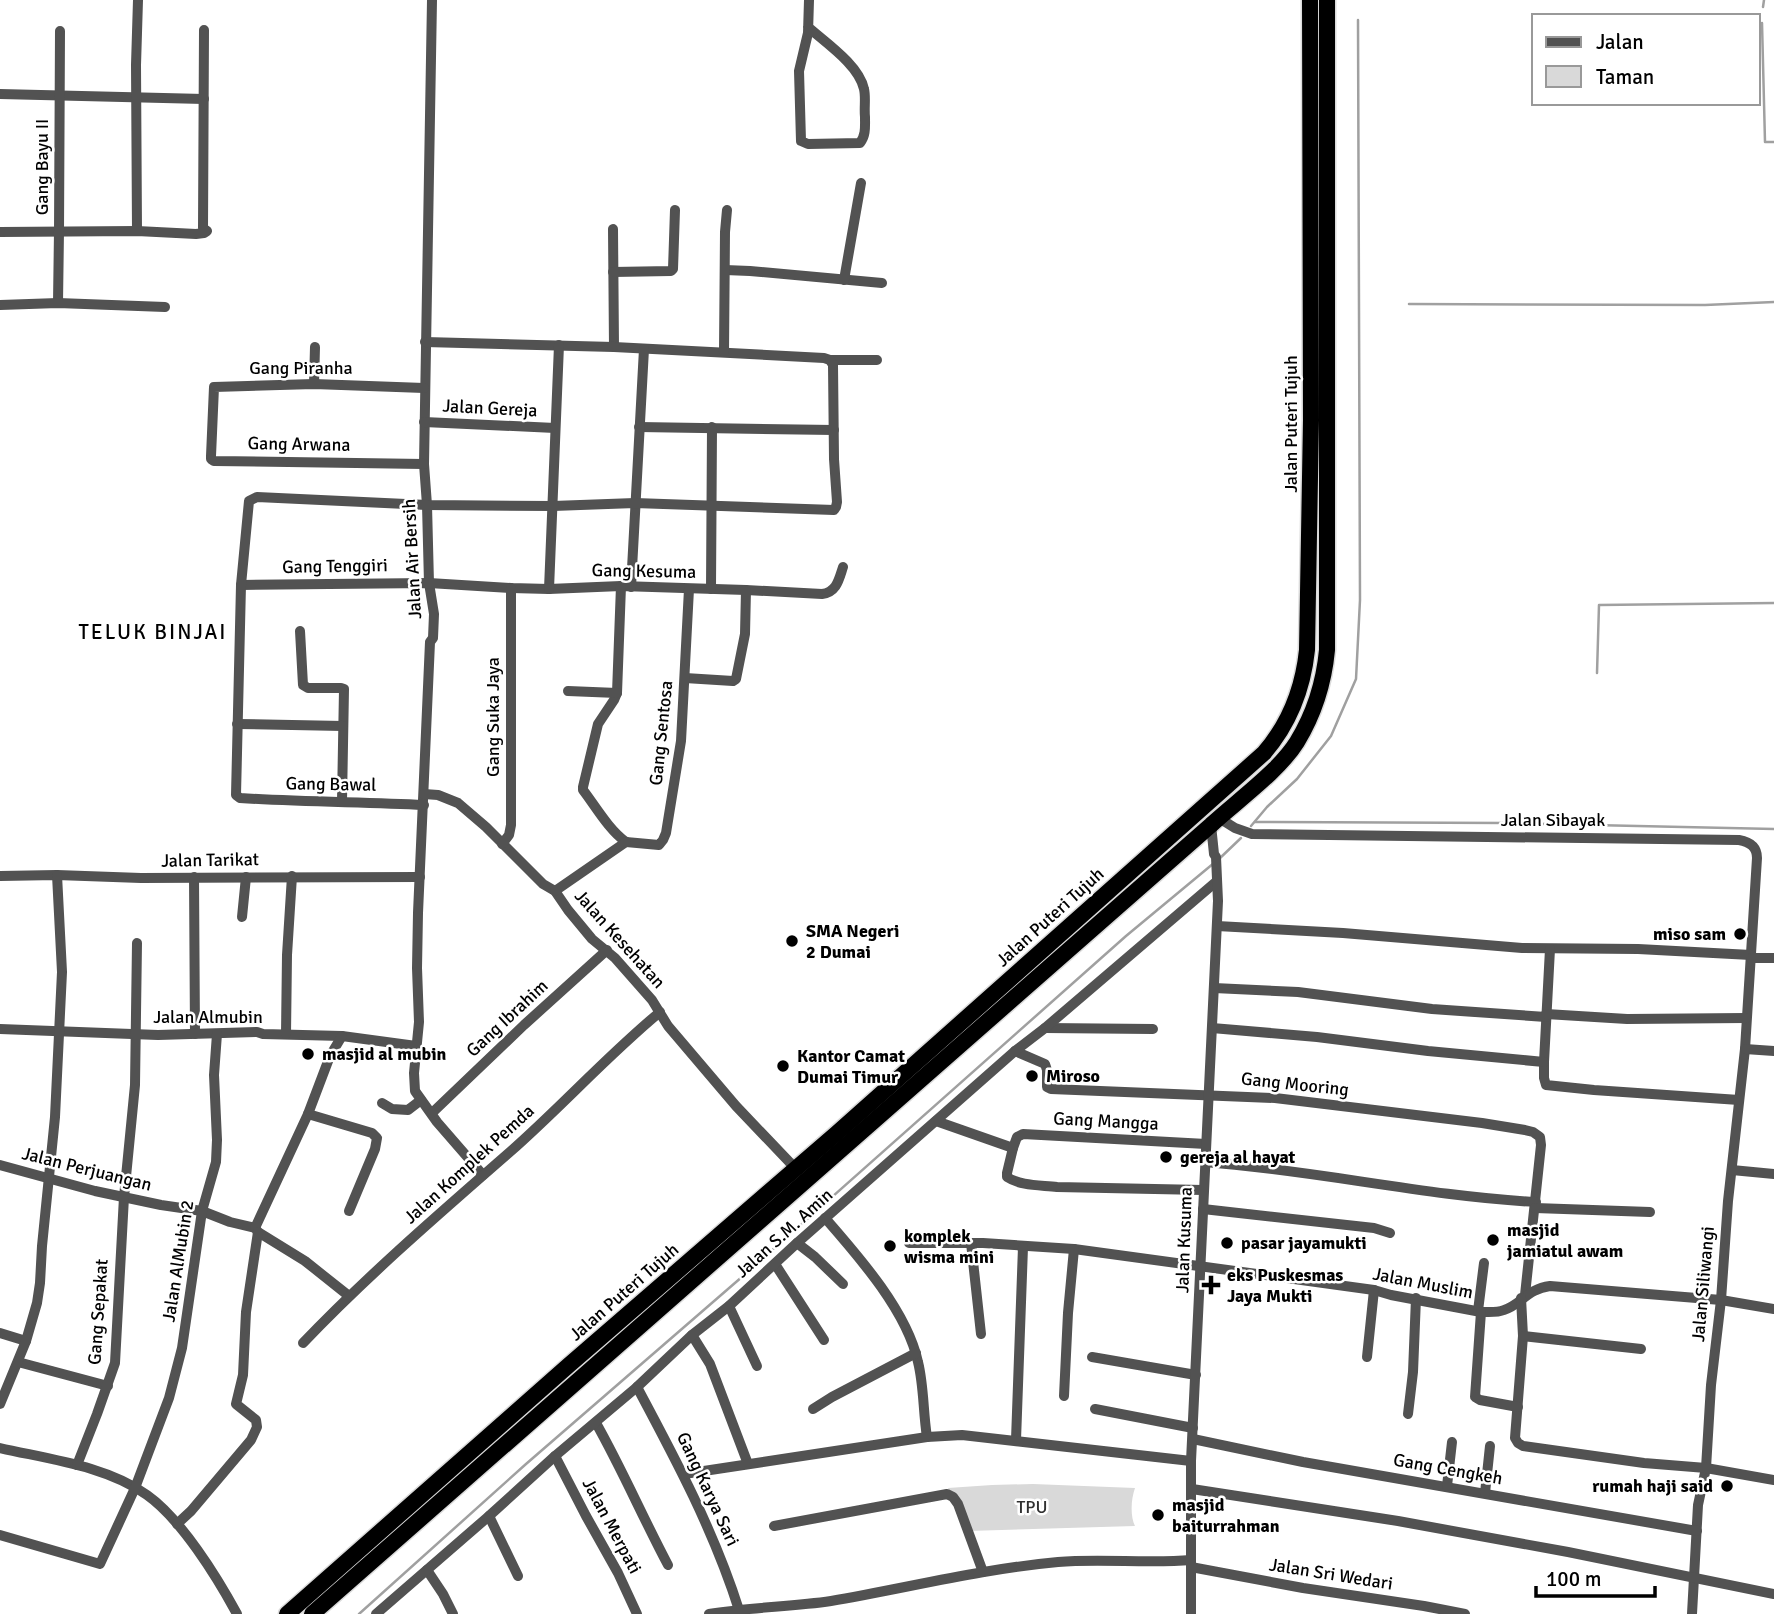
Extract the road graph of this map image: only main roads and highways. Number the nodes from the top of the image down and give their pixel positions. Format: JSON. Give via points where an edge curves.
{"nodes":[{"id":1,"x":1310,"y":0,"type":"edge"},
{"id":2,"x":1327,"y":0,"type":"edge"},
{"id":3,"x":1319,"y":420,"type":"junction"},
{"id":4,"x":545,"y":1398,"type":"junction"},
{"id":5,"x":287,"y":1614,"type":"edge"},
{"id":6,"x":312,"y":1614,"type":"edge"}],
"edges":[{"from":1,"to":3,"type":"highway","name":"Jalan Puteri Tujuh"},
{"from":2,"to":3,"type":"highway","name":"Jalan Puteri Tujuh"},
{"from":3,"to":4,"type":"highway","name":"Jalan Puteri Tujuh","via":[[1307,657],[1294,703],[1275,741]]},
{"from":3,"to":4,"type":"highway","name":"Jalan Puteri Tujuh","via":[[1326,664],[1318,697],[1297,742],[1273,771],[1210,826]]},
{"from":4,"to":5,"type":"highway","name":"Jalan Puteri Tujuh"},
{"from":4,"to":6,"type":"highway","name":"Jalan Puteri Tujuh"}]}
